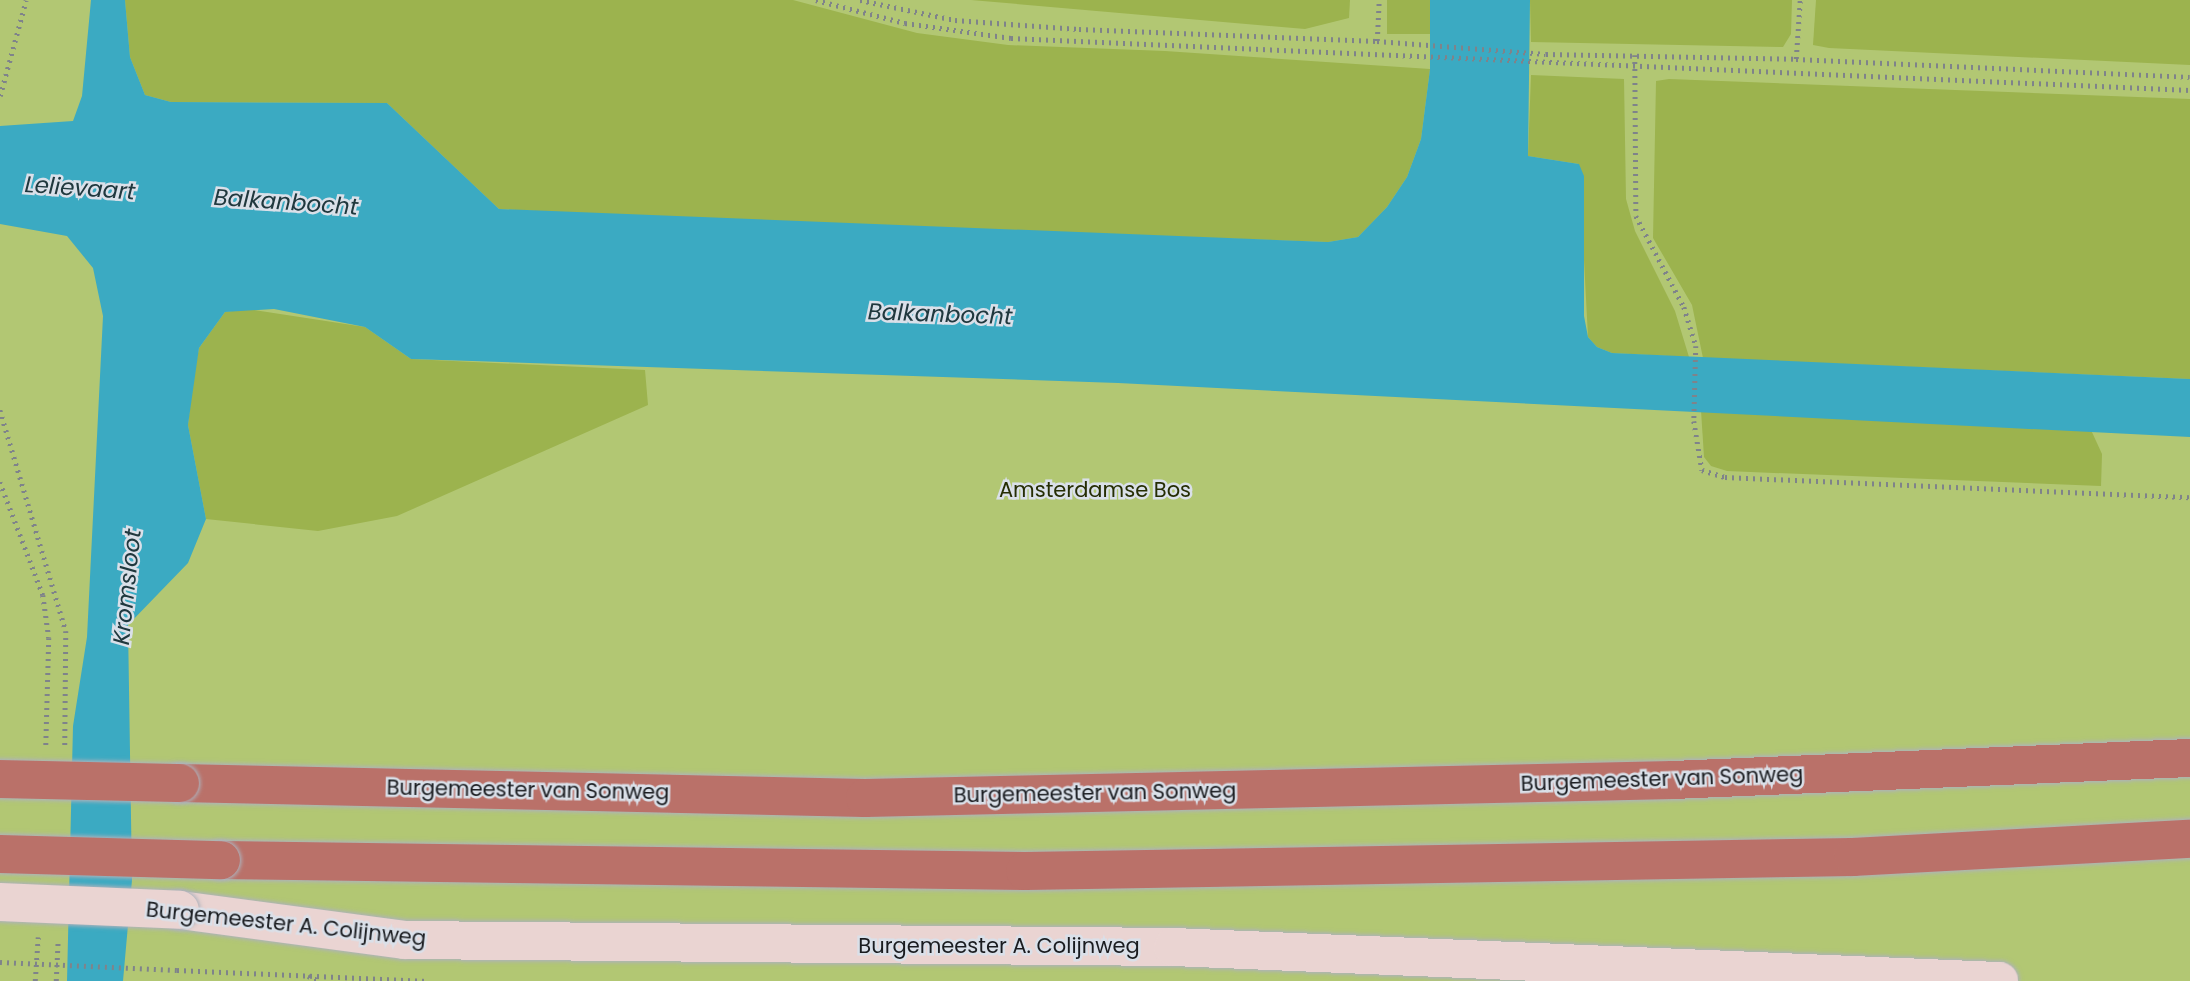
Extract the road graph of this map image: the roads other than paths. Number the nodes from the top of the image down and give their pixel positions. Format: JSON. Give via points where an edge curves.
{"nodes":[{"id":1,"x":2190,"y":758,"type":"edge"},
{"id":2,"x":0,"y":779,"type":"edge"},
{"id":3,"x":2190,"y":839,"type":"edge"},
{"id":4,"x":0,"y":854,"type":"edge"},
{"id":5,"x":0,"y":902,"type":"edge"},
{"id":6,"x":1999,"y":981,"type":"edge"}],
"edges":[{"from":1,"to":2,"type":"highway","name":"Burgemeester van Sonweg","bridge":true,"via":[[1673,780],[865,798]]},
{"from":3,"to":4,"type":"highway","bridge":true,"via":[[1853,857],[1025,871]]},
{"from":5,"to":6,"type":"street","name":"Burgemeester A. Colijnweg","bridge":true,"via":[[180,910],[404,940],[1173,947]]}]}
